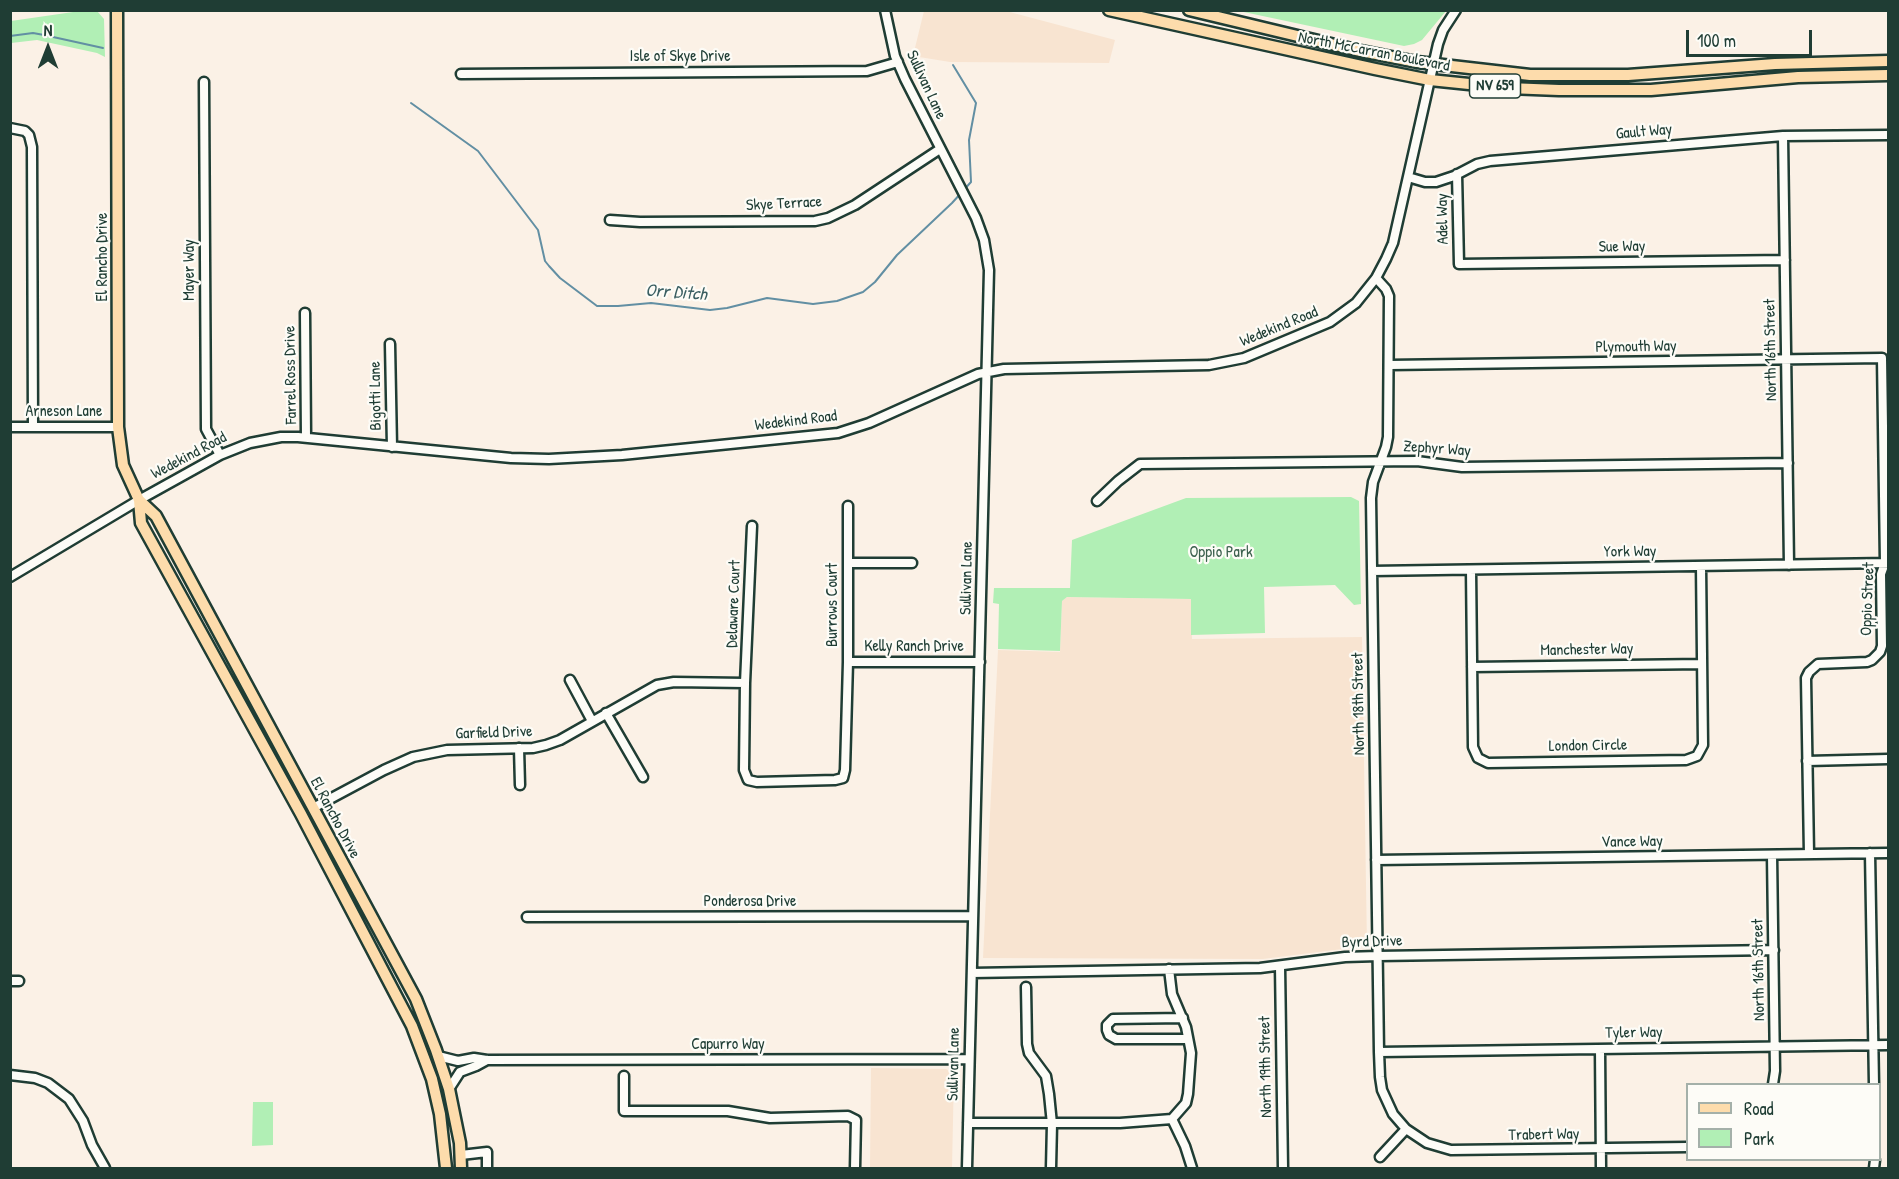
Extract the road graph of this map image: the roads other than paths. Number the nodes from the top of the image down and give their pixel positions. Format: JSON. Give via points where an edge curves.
{"nodes":[{"id":1,"x":117,"y":10,"type":"edge"},
{"id":2,"x":885,"y":10,"type":"edge"},
{"id":3,"x":1109,"y":10,"type":"edge"},
{"id":4,"x":1189,"y":10,"type":"edge"},
{"id":5,"x":1456,"y":10,"type":"edge"},
{"id":6,"x":1888,"y":61,"type":"edge"},
{"id":7,"x":898,"y":62,"type":"junction"},
{"id":8,"x":1433,"y":64,"type":"junction"},
{"id":9,"x":461,"y":74,"type":"dead end"},
{"id":10,"x":1888,"y":75,"type":"edge"},
{"id":11,"x":1430,"y":80,"type":"junction"},
{"id":12,"x":204,"y":82,"type":"dead end"},
{"id":13,"x":10,"y":128,"type":"edge"},
{"id":14,"x":1888,"y":135,"type":"edge"},
{"id":15,"x":1783,"y":136,"type":"junction"},
{"id":16,"x":940,"y":149,"type":"junction"},
{"id":17,"x":1457,"y":174,"type":"junction"},
{"id":18,"x":1408,"y":177,"type":"junction"},
{"id":19,"x":610,"y":220,"type":"dead end"},
{"id":20,"x":1785,"y":260,"type":"junction"},
{"id":21,"x":1459,"y":264,"type":"joint"},
{"id":22,"x":1376,"y":278,"type":"junction"},
{"id":23,"x":305,"y":313,"type":"dead end"},
{"id":24,"x":390,"y":344,"type":"dead end"},
{"id":25,"x":1882,"y":358,"type":"joint"},
{"id":26,"x":1786,"y":359,"type":"junction"},
{"id":27,"x":1390,"y":365,"type":"junction"},
{"id":28,"x":986,"y":372,"type":"junction"},
{"id":29,"x":10,"y":427,"type":"edge"},
{"id":30,"x":33,"y":427,"type":"junction"},
{"id":31,"x":118,"y":427,"type":"junction"},
{"id":32,"x":306,"y":437,"type":"junction"},
{"id":33,"x":392,"y":447,"type":"junction"},
{"id":34,"x":220,"y":455,"type":"junction"},
{"id":35,"x":1380,"y":462,"type":"junction"},
{"id":36,"x":1788,"y":463,"type":"junction"},
{"id":37,"x":139,"y":500,"type":"junction"},
{"id":38,"x":1097,"y":501,"type":"dead end"},
{"id":39,"x":848,"y":506,"type":"dead end"},
{"id":40,"x":752,"y":526,"type":"dead end"},
{"id":41,"x":848,"y":563,"type":"junction"},
{"id":42,"x":912,"y":563,"type":"dead end"},
{"id":43,"x":1887,"y":563,"type":"edge"},
{"id":44,"x":1789,"y":565,"type":"junction"},
{"id":45,"x":1701,"y":566,"type":"junction"},
{"id":46,"x":1471,"y":570,"type":"junction"},
{"id":47,"x":1372,"y":571,"type":"junction"},
{"id":48,"x":10,"y":577,"type":"edge"},
{"id":49,"x":848,"y":662,"type":"junction"},
{"id":50,"x":980,"y":662,"type":"junction"},
{"id":51,"x":1702,"y":664,"type":"junction"},
{"id":52,"x":1472,"y":667,"type":"junction"},
{"id":53,"x":570,"y":680,"type":"dead end"},
{"id":54,"x":745,"y":683,"type":"junction"},
{"id":55,"x":847,"y":704,"type":"joint"},
{"id":56,"x":606,"y":713,"type":"junction"},
{"id":57,"x":592,"y":721,"type":"junction"},
{"id":58,"x":519,"y":748,"type":"junction"},
{"id":59,"x":1888,"y":759,"type":"edge"},
{"id":60,"x":1807,"y":761,"type":"junction"},
{"id":61,"x":643,"y":777,"type":"dead end"},
{"id":62,"x":520,"y":785,"type":"dead end"},
{"id":63,"x":312,"y":808,"type":"junction"},
{"id":64,"x":1870,"y":853,"type":"junction"},
{"id":65,"x":1888,"y":853,"type":"edge"},
{"id":66,"x":1809,"y":854,"type":"junction"},
{"id":67,"x":1772,"y":855,"type":"junction"},
{"id":68,"x":1376,"y":860,"type":"junction"},
{"id":69,"x":973,"y":916,"type":"junction"},
{"id":70,"x":526,"y":917,"type":"dead end"},
{"id":71,"x":1774,"y":950,"type":"junction"},
{"id":72,"x":1378,"y":956,"type":"junction"},
{"id":73,"x":1280,"y":966,"type":"junction"},
{"id":74,"x":1169,"y":969,"type":"junction"},
{"id":75,"x":972,"y":973,"type":"junction"},
{"id":76,"x":1026,"y":987,"type":"dead end"},
{"id":77,"x":1183,"y":1018,"type":"junction"},
{"id":78,"x":1188,"y":1039,"type":"junction"},
{"id":79,"x":1873,"y":1045,"type":"junction"},
{"id":80,"x":1888,"y":1045,"type":"edge"},
{"id":81,"x":1775,"y":1046,"type":"junction"},
{"id":82,"x":1600,"y":1049,"type":"junction"},
{"id":83,"x":1379,"y":1052,"type":"junction"},
{"id":84,"x":438,"y":1056,"type":"junction"},
{"id":85,"x":969,"y":1059,"type":"junction"},
{"id":86,"x":487,"y":1060,"type":"junction"},
{"id":87,"x":10,"y":1075,"type":"edge"},
{"id":88,"x":624,"y":1077,"type":"dead end"},
{"id":89,"x":432,"y":1079,"type":"junction"},
{"id":90,"x":1773,"y":1083,"type":"edge"},
{"id":91,"x":1874,"y":1083,"type":"edge"},
{"id":92,"x":449,"y":1089,"type":"junction"},
{"id":93,"x":454,"y":1111,"type":"junction"},
{"id":94,"x":1172,"y":1119,"type":"junction"},
{"id":95,"x":968,"y":1123,"type":"junction"},
{"id":96,"x":1052,"y":1124,"type":"junction"},
{"id":97,"x":1406,"y":1129,"type":"junction"},
{"id":98,"x":1686,"y":1148,"type":"edge"},
{"id":99,"x":1601,"y":1149,"type":"junction"},
{"id":100,"x":461,"y":1155,"type":"junction"},
{"id":101,"x":1380,"y":1157,"type":"dead end"},
{"id":102,"x":105,"y":1168,"type":"edge"},
{"id":103,"x":446,"y":1168,"type":"edge"},
{"id":104,"x":461,"y":1168,"type":"edge"},
{"id":105,"x":487,"y":1168,"type":"edge"},
{"id":106,"x":855,"y":1168,"type":"edge"},
{"id":107,"x":967,"y":1168,"type":"edge"},
{"id":108,"x":1051,"y":1168,"type":"edge"},
{"id":109,"x":1192,"y":1168,"type":"edge"},
{"id":110,"x":1283,"y":1168,"type":"edge"},
{"id":111,"x":1601,"y":1168,"type":"edge"}],
"edges":[{"from":1,"to":31,"type":"main road","name":"El Rancho Drive"},
{"from":2,"to":7,"type":"street","name":"Sullivan Lane"},
{"from":3,"to":11,"type":"main road","name":"North McCarran Boulevard","number":"NV 659"},
{"from":4,"to":8,"type":"main road","name":"North McCarran Boulevard","number":"NV 659"},
{"from":5,"to":8,"type":"street","name":"Wedekind Road","via":[[1443,30]]},
{"from":6,"to":8,"type":"main road","name":"North McCarran Boulevard","number":"NV 659","via":[[1571,76]]},
{"from":7,"to":9,"type":"street","name":"Isle of Skye Drive","via":[[867,71]]},
{"from":7,"to":16,"type":"street","name":"Sullivan Lane"},
{"from":8,"to":11,"type":"street","name":"Wedekind Road"},
{"from":10,"to":11,"type":"main road","name":"North McCarran Boulevard","number":"NV 659","via":[[1798,77],[1651,90],[1508,88]]},
{"from":11,"to":18,"type":"street","name":"Wedekind Road"},
{"from":12,"to":34,"type":"street","name":"Mayer Way","via":[[206,429]]},
{"from":13,"to":30,"type":"street","via":[[25,131],[32,147]]},
{"from":14,"to":15,"type":"street","name":"Gault Way"},
{"from":15,"to":17,"type":"street","name":"Gault Way","via":[[1490,161]]},
{"from":15,"to":20,"type":"street","name":"North 16th Street"},
{"from":16,"to":19,"type":"street","name":"Skye Terrace","via":[[855,205],[821,220]]},
{"from":16,"to":28,"type":"street","name":"Sullivan Lane","via":[[976,218],[987,254]]},
{"from":17,"to":18,"type":"street","name":"Gault Way","via":[[1436,182]]},
{"from":17,"to":21,"type":"street","name":"Adel Way"},
{"from":18,"to":22,"type":"street","name":"Wedekind Road","via":[[1393,243]]},
{"from":20,"to":21,"type":"street","name":"Sue Way"},
{"from":20,"to":26,"type":"street","name":"North 16th Street"},
{"from":22,"to":27,"type":"street","name":"North 18th Street","via":[[1389,296]]},
{"from":22,"to":28,"type":"street","name":"Wedekind Road","via":[[1356,303],[1330,322],[1227,363]]},
{"from":23,"to":32,"type":"street","name":"Farrel Ross Drive"},
{"from":24,"to":33,"type":"street","name":"Bigotti Lane"},
{"from":25,"to":26,"type":"street","name":"Plymouth Way"},
{"from":25,"to":43,"type":"street","name":"Oppio Street"},
{"from":26,"to":27,"type":"street","name":"Plymouth Way"},
{"from":26,"to":36,"type":"street","name":"North 16th Street"},
{"from":27,"to":35,"type":"street","name":"North 18th Street","via":[[1388,437]]},
{"from":28,"to":33,"type":"street","name":"Wedekind Road","via":[[838,433],[663,452],[549,459]]},
{"from":28,"to":50,"type":"street","name":"Sullivan Lane"},
{"from":29,"to":30,"type":"street","name":"Arneson Lane"},
{"from":30,"to":31,"type":"street","name":"Arneson Lane"},
{"from":31,"to":37,"type":"main road","name":"El Rancho Drive","via":[[123,465]]},
{"from":32,"to":33,"type":"street","name":"Wedekind Road"},
{"from":32,"to":34,"type":"street","name":"Wedekind Road","via":[[250,443]]},
{"from":34,"to":37,"type":"street","name":"Wedekind Road"},
{"from":35,"to":36,"type":"street","name":"Zephyr Way","via":[[1431,462],[1462,467]]},
{"from":35,"to":38,"type":"street","name":"Zephyr Way","via":[[1140,464]]},
{"from":35,"to":47,"type":"street","name":"North 18th Street","via":[[1371,498]]},
{"from":36,"to":44,"type":"street","name":"North 16th Street"},
{"from":37,"to":48,"type":"street","name":"Wedekind Road"},
{"from":37,"to":63,"type":"main road","name":"El Rancho Drive","via":[[156,516]]},
{"from":37,"to":89,"type":"main road","name":"El Rancho Drive","via":[[141,523],[350,907],[412,1026]]},
{"from":39,"to":41,"type":"street","name":"Burrows Court"},
{"from":40,"to":54,"type":"street","name":"Delaware Court"},
{"from":41,"to":42,"type":"street"},
{"from":41,"to":49,"type":"street","name":"Burrows Court"},
{"from":43,"to":44,"type":"street","name":"York Way"},
{"from":43,"to":60,"type":"street","name":"Oppio Street","via":[[1881,574],[1882,646],[1877,657],[1867,662],[1818,664],[1806,678]]},
{"from":44,"to":45,"type":"street","name":"York Way"},
{"from":45,"to":46,"type":"street","name":"York Way"},
{"from":45,"to":51,"type":"street","name":"London Circle"},
{"from":46,"to":47,"type":"street","name":"York Way"},
{"from":46,"to":52,"type":"street","name":"London Circle"},
{"from":47,"to":68,"type":"street","name":"North 18th Street"},
{"from":49,"to":50,"type":"street","name":"Kelly Ranch Drive"},
{"from":49,"to":55,"type":"street","name":"Burrows Court"},
{"from":50,"to":69,"type":"street","name":"Sullivan Lane"},
{"from":51,"to":52,"type":"street","name":"Manchester Way"},
{"from":51,"to":52,"type":"street","name":"London Circle","via":[[1703,745],[1697,756],[1686,760],[1488,763],[1473,747]]},
{"from":53,"to":57,"type":"street"},
{"from":54,"to":55,"type":"street","name":"Delaware Court","via":[[744,770],[748,780],[757,782],[843,778]]},
{"from":54,"to":56,"type":"street","name":"Garfield Drive","via":[[667,683],[650,688]]},
{"from":56,"to":57,"type":"street","name":"Garfield Drive"},
{"from":56,"to":61,"type":"street"},
{"from":57,"to":58,"type":"street","name":"Garfield Drive","via":[[560,740]]},
{"from":58,"to":62,"type":"street"},
{"from":58,"to":63,"type":"street","name":"Garfield Drive","via":[[453,749],[414,757]]},
{"from":59,"to":60,"type":"street"},
{"from":60,"to":66,"type":"street","name":"Oppio Street"},
{"from":63,"to":84,"type":"main road","name":"El Rancho Drive","via":[[416,999]]},
{"from":64,"to":65,"type":"street","name":"Vance Way"},
{"from":64,"to":66,"type":"street","name":"Vance Way"},
{"from":64,"to":79,"type":"street"},
{"from":66,"to":67,"type":"street","name":"Vance Way"},
{"from":67,"to":68,"type":"street","name":"Vance Way"},
{"from":67,"to":71,"type":"street","name":"North 16th Street"},
{"from":68,"to":72,"type":"street","name":"North 18th Street"},
{"from":69,"to":70,"type":"street","name":"Ponderosa Drive"},
{"from":69,"to":75,"type":"street","name":"Sullivan Lane"},
{"from":71,"to":72,"type":"street","name":"Byrd Drive"},
{"from":71,"to":81,"type":"street","name":"North 16th Street"},
{"from":72,"to":73,"type":"street","name":"Byrd Drive"},
{"from":72,"to":83,"type":"street","name":"North 18th Street"},
{"from":73,"to":74,"type":"street","name":"Byrd Drive"},
{"from":73,"to":110,"type":"street","name":"North 19th Street"},
{"from":74,"to":75,"type":"street","name":"Byrd Drive"},
{"from":74,"to":77,"type":"street","via":[[1174,999]]},
{"from":75,"to":85,"type":"street","name":"Sullivan Lane"},
{"from":76,"to":96,"type":"street","via":[[1027,1044],[1046,1076]]},
{"from":77,"to":78,"type":"street"},
{"from":77,"to":78,"type":"street","via":[[1113,1019],[1107,1030],[1116,1039]]},
{"from":78,"to":94,"type":"street","via":[[1188,1094],[1186,1103]]},
{"from":79,"to":80,"type":"street","name":"Tyler Way"},
{"from":79,"to":81,"type":"street","name":"Tyler Way"},
{"from":79,"to":91,"type":"street"},
{"from":81,"to":82,"type":"street","name":"Tyler Way"},
{"from":81,"to":90,"type":"street","name":"North 16th Street"},
{"from":82,"to":83,"type":"street","name":"Tyler Way"},
{"from":82,"to":99,"type":"street"},
{"from":83,"to":97,"type":"street","name":"North 18th Street","via":[[1382,1090],[1393,1114]]},
{"from":84,"to":86,"type":"street","name":"Capurro Way","via":[[458,1061]]},
{"from":84,"to":92,"type":"main road","name":"El Rancho Drive"},
{"from":85,"to":86,"type":"street","name":"Capurro Way"},
{"from":85,"to":95,"type":"street","name":"Sullivan Lane"},
{"from":86,"to":92,"type":"street","name":"Capurro Way","via":[[460,1072]]},
{"from":87,"to":102,"type":"street","via":[[42,1080],[60,1090],[83,1121]]},
{"from":88,"to":106,"type":"street","via":[[624,1111],[728,1111],[770,1118],[848,1116],[856,1120]]},
{"from":89,"to":93,"type":"main road","via":[[439,1083]]},
{"from":89,"to":103,"type":"main road","name":"El Rancho Drive"},
{"from":92,"to":93,"type":"main road","name":"El Rancho Drive"},
{"from":93,"to":100,"type":"main road","name":"El Rancho Drive"},
{"from":94,"to":96,"type":"street"},
{"from":94,"to":109,"type":"street"},
{"from":95,"to":96,"type":"street"},
{"from":95,"to":107,"type":"street","name":"Sullivan Lane"},
{"from":96,"to":108,"type":"street"},
{"from":97,"to":99,"type":"street","name":"Trabert Way","via":[[1427,1143],[1451,1150]]},
{"from":97,"to":101,"type":"street"},
{"from":98,"to":99,"type":"street","name":"Trabert Way"},
{"from":99,"to":111,"type":"street"},
{"from":100,"to":104,"type":"main road","name":"El Rancho Drive"},
{"from":100,"to":105,"type":"street","via":[[487,1152]]}]}
